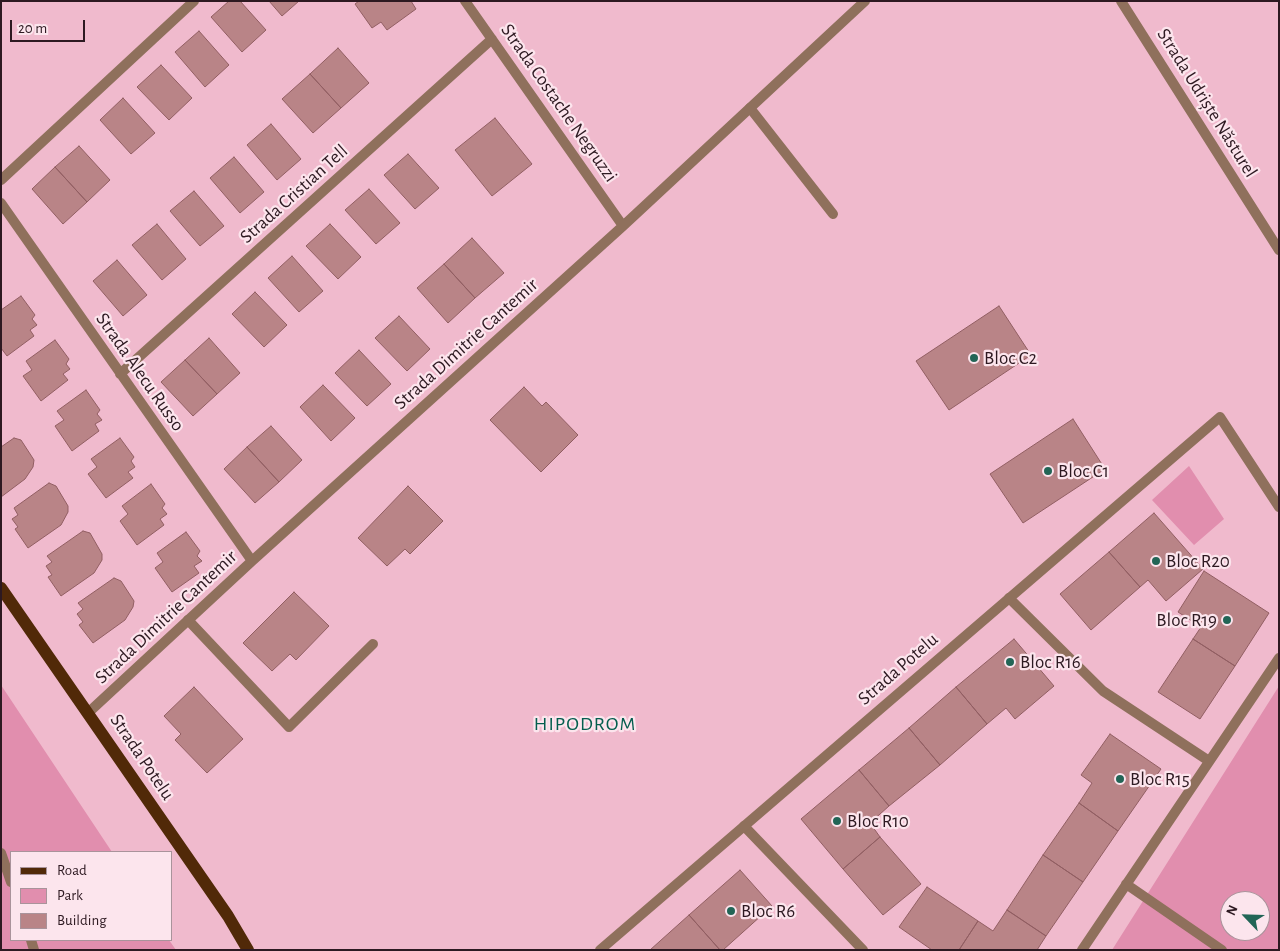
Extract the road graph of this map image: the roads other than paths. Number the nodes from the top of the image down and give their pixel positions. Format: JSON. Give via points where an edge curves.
{"nodes":[{"id":1,"x":194,"y":1,"type":"edge"},
{"id":2,"x":465,"y":1,"type":"edge"},
{"id":3,"x":865,"y":1,"type":"edge"},
{"id":4,"x":1121,"y":1,"type":"edge"},
{"id":5,"x":492,"y":39,"type":"junction"},
{"id":6,"x":750,"y":108,"type":"junction"},
{"id":7,"x":1,"y":180,"type":"edge"},
{"id":8,"x":1,"y":203,"type":"edge"},
{"id":9,"x":833,"y":214,"type":"dead end"},
{"id":10,"x":623,"y":226,"type":"junction"},
{"id":11,"x":1279,"y":250,"type":"edge"},
{"id":12,"x":120,"y":374,"type":"junction"},
{"id":13,"x":1279,"y":507,"type":"edge"},
{"id":14,"x":252,"y":561,"type":"junction"},
{"id":15,"x":1,"y":588,"type":"edge"},
{"id":16,"x":1009,"y":598,"type":"junction"},
{"id":17,"x":188,"y":620,"type":"junction"},
{"id":18,"x":373,"y":644,"type":"dead end"},
{"id":19,"x":1279,"y":658,"type":"edge"},
{"id":20,"x":89,"y":712,"type":"junction"},
{"id":21,"x":1209,"y":761,"type":"junction"},
{"id":22,"x":744,"y":826,"type":"junction"},
{"id":23,"x":1,"y":853,"type":"edge"},
{"id":24,"x":10,"y":879,"type":"edge"},
{"id":25,"x":1126,"y":884,"type":"junction"},
{"id":26,"x":248,"y":950,"type":"edge"},
{"id":27,"x":600,"y":950,"type":"edge"},
{"id":28,"x":863,"y":950,"type":"edge"},
{"id":29,"x":1082,"y":950,"type":"edge"},
{"id":30,"x":1222,"y":950,"type":"edge"}],
"edges":[{"from":1,"to":7,"type":"street"},
{"from":2,"to":5,"type":"street","name":"Strada Costache Negruzzi"},
{"from":3,"to":6,"type":"street","name":"Strada Dimitrie Cantemir"},
{"from":4,"to":11,"type":"street","name":"Strada Udriște Năsturel"},
{"from":5,"to":10,"type":"street","name":"Strada Costache Negruzzi"},
{"from":5,"to":12,"type":"street","name":"Strada Cristian Tell"},
{"from":6,"to":9,"type":"street"},
{"from":6,"to":10,"type":"street","name":"Strada Dimitrie Cantemir"},
{"from":8,"to":12,"type":"street","name":"Strada Alecu Russo"},
{"from":10,"to":14,"type":"street","name":"Strada Dimitrie Cantemir"},
{"from":12,"to":14,"type":"street","name":"Strada Alecu Russo"},
{"from":13,"to":16,"type":"street","name":"Strada Potelu","via":[[1220,417]]},
{"from":14,"to":17,"type":"street","name":"Strada Dimitrie Cantemir"},
{"from":15,"to":20,"type":"main road","name":"Strada Potelu"},
{"from":16,"to":21,"type":"street","via":[[1103,691]]},
{"from":16,"to":22,"type":"street","name":"Strada Potelu"},
{"from":17,"to":18,"type":"street","via":[[288,727]]},
{"from":17,"to":20,"type":"street","name":"Strada Dimitrie Cantemir"},
{"from":19,"to":21,"type":"street"},
{"from":20,"to":26,"type":"main road","name":"Strada Potelu"},
{"from":21,"to":25,"type":"street"},
{"from":22,"to":27,"type":"street","name":"Strada Potelu"},
{"from":22,"to":28,"type":"street"},
{"from":23,"to":24,"type":"street"},
{"from":25,"to":29,"type":"street"},
{"from":25,"to":30,"type":"street"}]}
